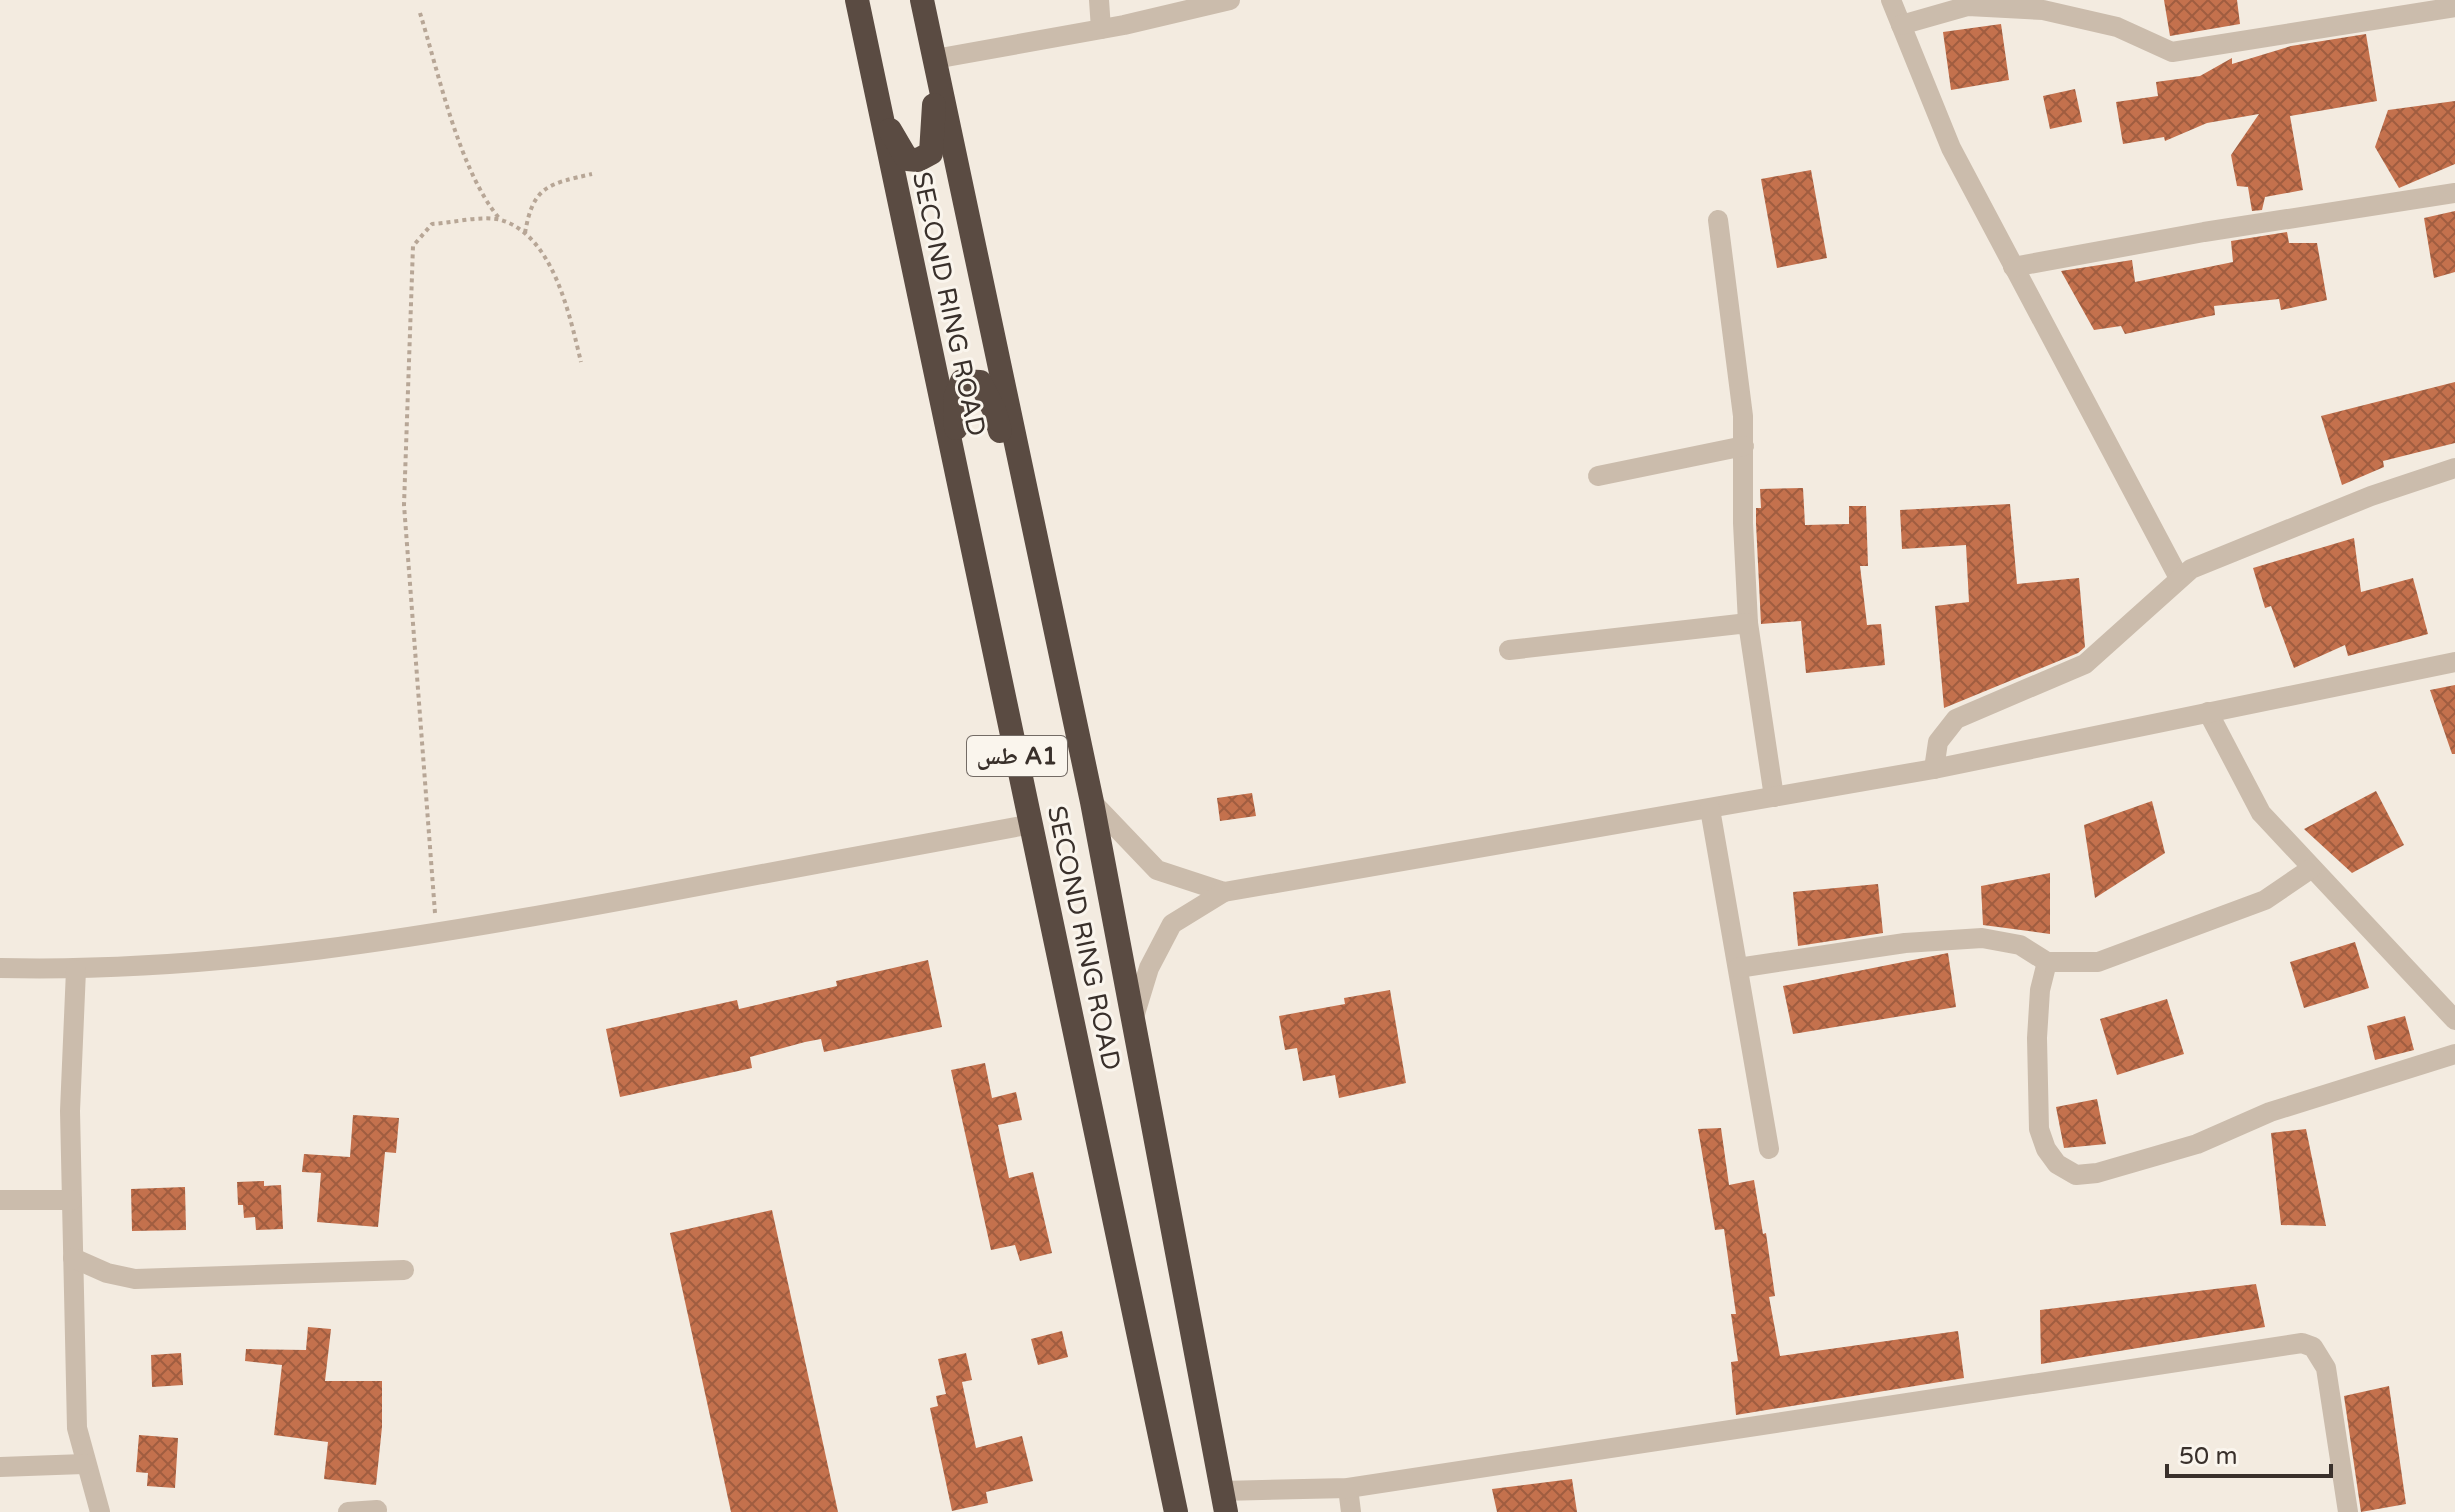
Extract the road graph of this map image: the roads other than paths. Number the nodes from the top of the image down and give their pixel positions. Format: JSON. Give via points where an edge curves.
{"nodes":[{"id":1,"x":857,"y":0,"type":"edge"},
{"id":2,"x":922,"y":0,"type":"edge"},
{"id":3,"x":1099,"y":0,"type":"edge"},
{"id":4,"x":1230,"y":0,"type":"edge"},
{"id":5,"x":1891,"y":0,"type":"edge"},
{"id":6,"x":2455,"y":7,"type":"edge"},
{"id":7,"x":1901,"y":25,"type":"junction"},
{"id":8,"x":1101,"y":29,"type":"junction"},
{"id":9,"x":935,"y":59,"type":"junction"},
{"id":10,"x":878,"y":98,"type":"junction"},
{"id":11,"x":2455,"y":193,"type":"edge"},
{"id":12,"x":1718,"y":220,"type":"dead end"},
{"id":13,"x":2013,"y":267,"type":"junction"},
{"id":14,"x":1744,"y":446,"type":"junction"},
{"id":15,"x":2455,"y":468,"type":"edge"},
{"id":16,"x":1598,"y":476,"type":"dead end"},
{"id":17,"x":957,"y":484,"type":"junction"},
{"id":18,"x":2179,"y":578,"type":"junction"},
{"id":19,"x":1748,"y":623,"type":"junction"},
{"id":20,"x":1509,"y":650,"type":"dead end"},
{"id":21,"x":2455,"y":662,"type":"edge"},
{"id":22,"x":2208,"y":712,"type":"junction"},
{"id":23,"x":1934,"y":769,"type":"junction"},
{"id":24,"x":1774,"y":797,"type":"junction"},
{"id":25,"x":1092,"y":802,"type":"junction"},
{"id":26,"x":1710,"y":809,"type":"junction"},
{"id":27,"x":1032,"y":824,"type":"junction"},
{"id":28,"x":2312,"y":868,"type":"junction"},
{"id":29,"x":1224,"y":892,"type":"junction"},
{"id":30,"x":2047,"y":962,"type":"junction"},
{"id":31,"x":0,"y":968,"type":"edge"},
{"id":32,"x":1738,"y":968,"type":"junction"},
{"id":33,"x":76,"y":970,"type":"junction"},
{"id":34,"x":1134,"y":1017,"type":"junction"},
{"id":35,"x":2455,"y":1020,"type":"edge"},
{"id":36,"x":2455,"y":1054,"type":"edge"},
{"id":37,"x":1769,"y":1149,"type":"dead end"},
{"id":38,"x":0,"y":1200,"type":"edge"},
{"id":39,"x":72,"y":1200,"type":"junction"},
{"id":40,"x":73,"y":1258,"type":"junction"},
{"id":41,"x":404,"y":1270,"type":"dead end"},
{"id":42,"x":84,"y":1464,"type":"junction"},
{"id":43,"x":0,"y":1467,"type":"edge"},
{"id":44,"x":1348,"y":1488,"type":"junction"},
{"id":45,"x":1224,"y":1502,"type":"edge"},
{"id":46,"x":377,"y":1510,"type":"edge"},
{"id":47,"x":100,"y":1512,"type":"edge"},
{"id":48,"x":348,"y":1512,"type":"edge"},
{"id":49,"x":1176,"y":1512,"type":"edge"},
{"id":50,"x":1351,"y":1512,"type":"edge"},
{"id":51,"x":2348,"y":1512,"type":"edge"}],
"edges":[{"from":1,"to":10,"type":"highway","name":"SECOND RING ROAD","number":"طس A1"},
{"from":2,"to":9,"type":"highway","name":"SECOND RING ROAD","number":"طس A1"},
{"from":3,"to":8,"type":"street"},
{"from":4,"to":8,"type":"street"},
{"from":5,"to":7,"type":"street"},
{"from":6,"to":7,"type":"street","via":[[2172,52],[2117,27],[2043,10],[1968,6]]},
{"from":7,"to":13,"type":"street","via":[[1951,148]]},
{"from":8,"to":9,"type":"street"},
{"from":9,"to":10,"type":"highway","via":[[931,153],[907,159]]},
{"from":9,"to":25,"type":"highway","name":"SECOND RING ROAD","number":"طس A1"},
{"from":10,"to":17,"type":"highway","name":"SECOND RING ROAD","number":"طس A1"},
{"from":11,"to":13,"type":"street"},
{"from":12,"to":14,"type":"street"},
{"from":13,"to":18,"type":"street"},
{"from":14,"to":16,"type":"street"},
{"from":14,"to":19,"type":"street"},
{"from":15,"to":18,"type":"street","via":[[2206,560]]},
{"from":17,"to":25,"type":"highway","via":[[955,398],[962,381],[980,382],[1004,445]]},
{"from":17,"to":27,"type":"highway","name":"SECOND RING ROAD","number":"طس A1"},
{"from":18,"to":23,"type":"street","via":[[2085,664],[1956,719],[1938,742]]},
{"from":19,"to":20,"type":"street"},
{"from":19,"to":24,"type":"street"},
{"from":21,"to":22,"type":"street"},
{"from":22,"to":23,"type":"street"},
{"from":22,"to":28,"type":"street","via":[[2261,813]]},
{"from":23,"to":24,"type":"street"},
{"from":24,"to":26,"type":"street"},
{"from":25,"to":29,"type":"street","via":[[1157,870]]},
{"from":25,"to":34,"type":"highway","name":"SECOND RING ROAD","number":"طس A1"},
{"from":26,"to":29,"type":"street"},
{"from":26,"to":32,"type":"street"},
{"from":27,"to":33,"type":"street","via":[[437,935],[299,954]]},
{"from":27,"to":49,"type":"highway","name":"SECOND RING ROAD","number":"طس A1"},
{"from":28,"to":30,"type":"street","via":[[2265,900],[2098,962]]},
{"from":28,"to":35,"type":"street"},
{"from":29,"to":34,"type":"street","via":[[1172,924],[1149,968]]},
{"from":30,"to":32,"type":"street","via":[[2020,945],[1982,938],[1905,943]]},
{"from":30,"to":36,"type":"street","via":[[2037,1038],[2039,1129],[2057,1164],[2076,1175],[2197,1144],[2270,1112]]},
{"from":31,"to":33,"type":"street"},
{"from":32,"to":37,"type":"street"},
{"from":33,"to":39,"type":"street"},
{"from":34,"to":45,"type":"highway","name":"SECOND RING ROAD","number":"طس A1"},
{"from":38,"to":39,"type":"street"},
{"from":39,"to":40,"type":"street"},
{"from":40,"to":41,"type":"street","via":[[135,1279]]},
{"from":40,"to":42,"type":"street","via":[[77,1428]]},
{"from":42,"to":43,"type":"street"},
{"from":42,"to":47,"type":"street"},
{"from":44,"to":45,"type":"street"},
{"from":44,"to":50,"type":"street"},
{"from":44,"to":51,"type":"street","via":[[2302,1343],[2313,1347],[2326,1368]]},
{"from":46,"to":48,"type":"street"}]}
